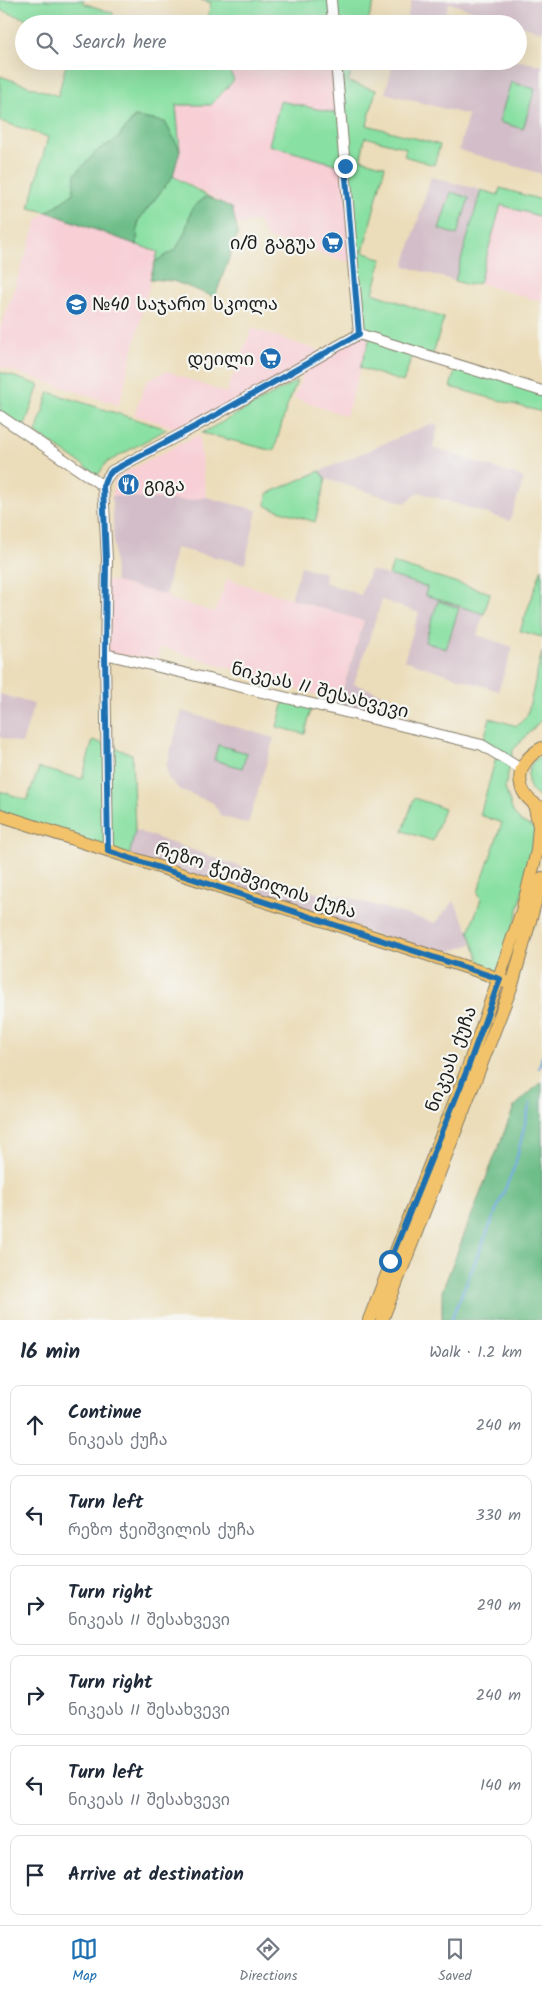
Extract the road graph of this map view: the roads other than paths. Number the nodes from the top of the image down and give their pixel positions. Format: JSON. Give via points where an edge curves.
{"nodes":[{"id":1,"x":331,"y":0,"type":"edge"},
{"id":2,"x":332,"y":15,"type":"edge"},
{"id":3,"x":337,"y":70,"type":"edge"},
{"id":4,"x":359,"y":334,"type":"junction"},
{"id":5,"x":542,"y":391,"type":"edge"},
{"id":6,"x":0,"y":416,"type":"edge"},
{"id":7,"x":103,"y":486,"type":"junction"},
{"id":8,"x":105,"y":654,"type":"junction"},
{"id":9,"x":542,"y":748,"type":"edge"},
{"id":10,"x":521,"y":769,"type":"junction"},
{"id":11,"x":538,"y":806,"type":"edge"},
{"id":12,"x":0,"y":815,"type":"edge"},
{"id":13,"x":108,"y":851,"type":"junction"},
{"id":14,"x":542,"y":878,"type":"edge"},
{"id":15,"x":500,"y":979,"type":"junction"},
{"id":16,"x":512,"y":985,"type":"junction"},
{"id":17,"x":369,"y":1320,"type":"edge"},
{"id":18,"x":382,"y":1320,"type":"edge"}],
"edges":[{"from":1,"to":2,"type":"street"},
{"from":3,"to":4,"type":"street"},
{"from":4,"to":5,"type":"street"},
{"from":4,"to":7,"type":"street","via":[[112,471]]},
{"from":6,"to":7,"type":"street"},
{"from":7,"to":8,"type":"street"},
{"from":8,"to":10,"type":"street","name":"ნიკეას II შესახვევი","via":[[482,745]]},
{"from":8,"to":13,"type":"street"},
{"from":9,"to":10,"type":"main road","via":[[532,753]]},
{"from":10,"to":11,"type":"main road","name":"ნიკეას ქუჩა","via":[[522,789]]},
{"from":11,"to":15,"type":"main road","name":"ნიკეას ქუჩა","via":[[537,851]]},
{"from":12,"to":13,"type":"main road","name":"რეზო ჭეიშვილის ქუჩა"},
{"from":13,"to":15,"type":"main road","name":"რეზო ჭეიშვილის ქუჩა"},
{"from":14,"to":16,"type":"main road","name":"ნიკეას ქუჩა"},
{"from":15,"to":16,"type":"main road","name":"რეზო ჭეიშვილის ქუჩა"},
{"from":15,"to":17,"type":"main road","name":"ნიკეას ქუჩა"},
{"from":16,"to":18,"type":"main road","name":"ნიკეას ქუჩა"}]}
